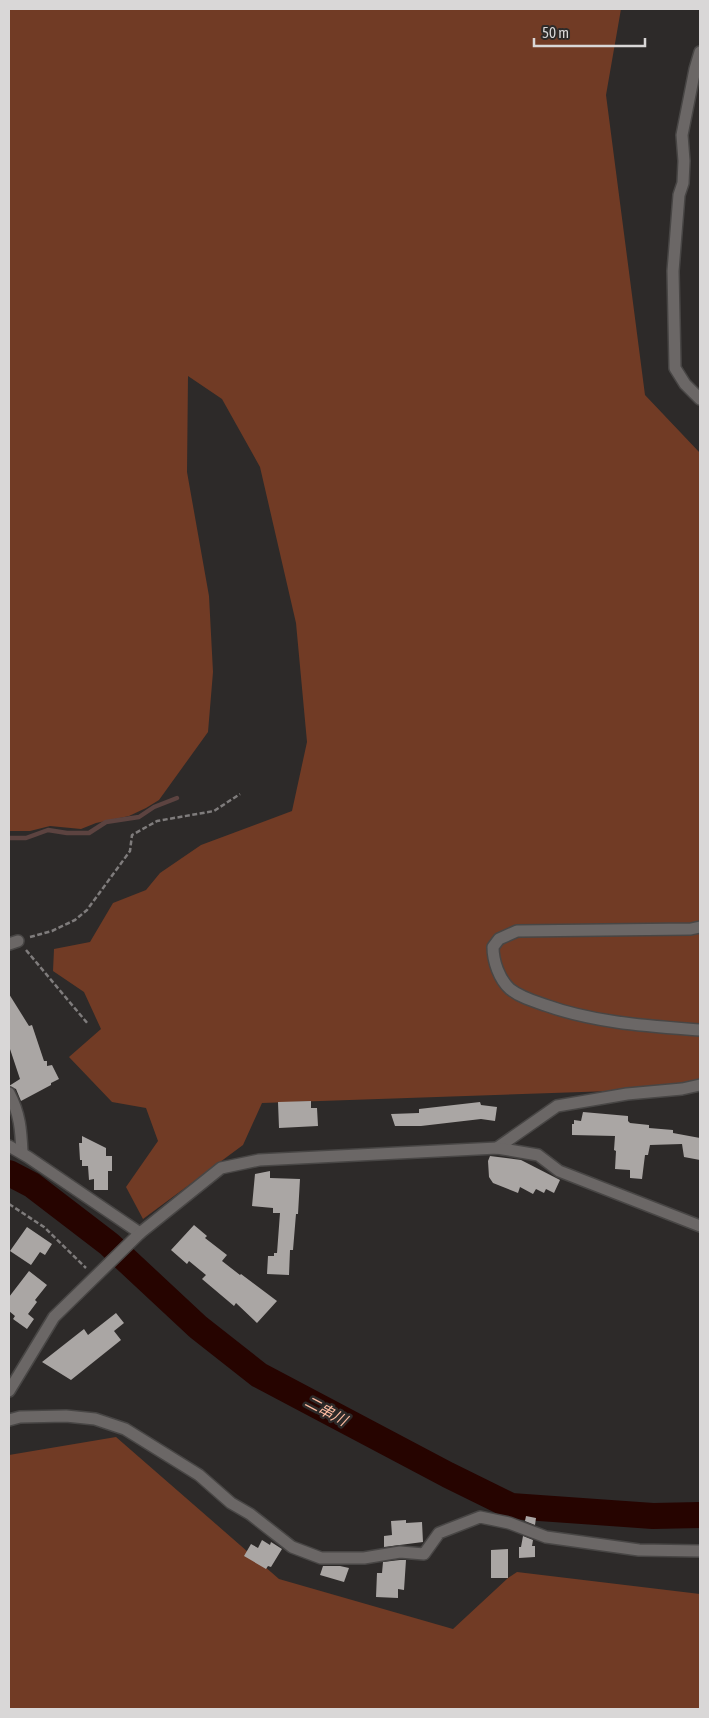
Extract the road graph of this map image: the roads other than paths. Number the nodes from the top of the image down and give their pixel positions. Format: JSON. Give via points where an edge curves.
{"nodes":[{"id":1,"x":700,"y":52,"type":"edge"},
{"id":2,"x":700,"y":399,"type":"edge"},
{"id":3,"x":700,"y":927,"type":"edge"},
{"id":4,"x":700,"y":1030,"type":"edge"},
{"id":5,"x":700,"y":1086,"type":"edge"},
{"id":6,"x":9,"y":1093,"type":"edge"},
{"id":7,"x":9,"y":1146,"type":"edge"},
{"id":8,"x":497,"y":1148,"type":"junction"},
{"id":9,"x":22,"y":1153,"type":"junction"},
{"id":10,"x":700,"y":1226,"type":"edge"},
{"id":11,"x":140,"y":1233,"type":"junction"},
{"id":12,"x":9,"y":1392,"type":"edge"},
{"id":13,"x":9,"y":1420,"type":"edge"},
{"id":14,"x":700,"y":1551,"type":"edge"}],
"edges":[{"from":1,"to":2,"type":"street","via":[[682,136],[683,183],[679,194],[673,271],[675,368]]},
{"from":3,"to":4,"type":"street","via":[[517,931],[499,939],[493,947],[493,958],[509,988],[560,1011],[628,1024]]},
{"from":5,"to":8,"type":"street","via":[[557,1106]]},
{"from":6,"to":9,"type":"street","via":[[20,1123]]},
{"from":7,"to":9,"type":"street"},
{"from":8,"to":10,"type":"street","via":[[538,1155],[559,1171]]},
{"from":8,"to":11,"type":"street","via":[[259,1160],[221,1168]]},
{"from":9,"to":11,"type":"street"},
{"from":11,"to":12,"type":"street","via":[[54,1317]]},
{"from":13,"to":14,"type":"street","via":[[66,1416],[125,1429],[199,1475],[231,1503],[292,1547],[321,1558],[364,1558],[400,1552],[424,1554],[439,1533],[480,1517],[509,1523],[546,1537],[639,1550]]}]}
